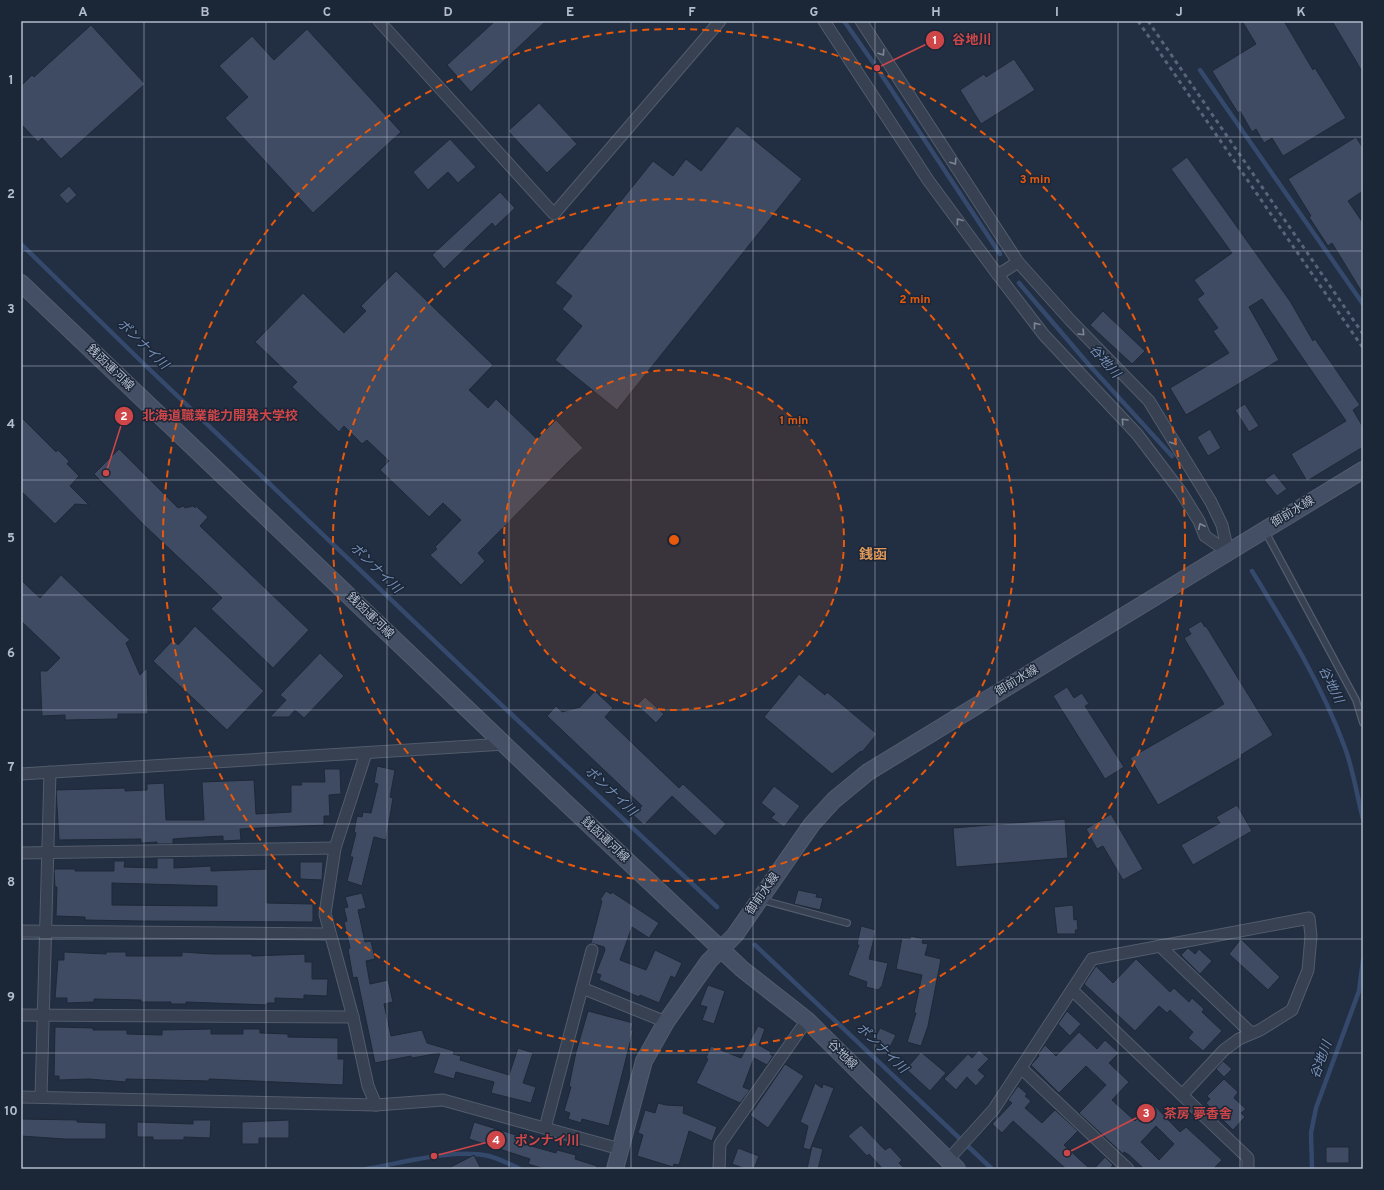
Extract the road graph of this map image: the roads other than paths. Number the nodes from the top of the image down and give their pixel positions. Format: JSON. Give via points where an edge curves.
{"nodes":[{"id":1,"x":379,"y":21,"type":"edge"},
{"id":2,"x":720,"y":21,"type":"edge"},
{"id":3,"x":824,"y":21,"type":"edge"},
{"id":4,"x":861,"y":21,"type":"edge"},
{"id":5,"x":1018,"y":262,"type":"junction"},
{"id":6,"x":998,"y":275,"type":"junction"},
{"id":7,"x":21,"y":283,"type":"edge"},
{"id":8,"x":1363,"y":470,"type":"edge"},
{"id":9,"x":1264,"y":530,"type":"junction"},
{"id":10,"x":1228,"y":552,"type":"junction"},
{"id":11,"x":1363,"y":722,"type":"edge"},
{"id":12,"x":505,"y":744,"type":"junction"},
{"id":13,"x":366,"y":753,"type":"junction"},
{"id":14,"x":50,"y":772,"type":"junction"},
{"id":15,"x":21,"y":774,"type":"edge"},
{"id":16,"x":335,"y":848,"type":"junction"},
{"id":17,"x":21,"y":853,"type":"edge"},
{"id":18,"x":48,"y":853,"type":"junction"},
{"id":19,"x":760,"y":899,"type":"junction"},
{"id":20,"x":847,"y":923,"type":"dead end"},
{"id":21,"x":21,"y":931,"type":"edge"},
{"id":22,"x":46,"y":931,"type":"junction"},
{"id":23,"x":329,"y":934,"type":"junction"},
{"id":24,"x":1160,"y":946,"type":"junction"},
{"id":25,"x":721,"y":948,"type":"junction"},
{"id":26,"x":592,"y":950,"type":"dead end"},
{"id":27,"x":582,"y":988,"type":"junction"},
{"id":28,"x":1072,"y":990,"type":"junction"},
{"id":29,"x":21,"y":1015,"type":"edge"},
{"id":30,"x":43,"y":1016,"type":"junction"},
{"id":31,"x":353,"y":1017,"type":"junction"},
{"id":32,"x":807,"y":1020,"type":"junction"},
{"id":33,"x":666,"y":1022,"type":"junction"},
{"id":34,"x":1251,"y":1033,"type":"junction"},
{"id":35,"x":1021,"y":1068,"type":"junction"},
{"id":36,"x":1182,"y":1095,"type":"junction"},
{"id":37,"x":21,"y":1097,"type":"edge"},
{"id":38,"x":41,"y":1097,"type":"junction"},
{"id":39,"x":376,"y":1105,"type":"junction"},
{"id":40,"x":545,"y":1128,"type":"junction"},
{"id":41,"x":620,"y":1150,"type":"junction"},
{"id":42,"x":952,"y":1164,"type":"edge"},
{"id":43,"x":1248,"y":1164,"type":"edge"},
{"id":44,"x":615,"y":1169,"type":"edge"},
{"id":45,"x":719,"y":1169,"type":"edge"},
{"id":46,"x":1128,"y":1169,"type":"edge"},
{"id":47,"x":1238,"y":1169,"type":"edge"}],
"edges":[{"from":1,"to":2,"type":"street","via":[[554,214]]},
{"from":6,"to":3,"type":"street","one_way":true,"via":[[928,180]]},
{"from":4,"to":5,"type":"street","one_way":true},
{"from":5,"to":6,"type":"street"},
{"from":5,"to":10,"type":"street","one_way":true,"via":[[1149,401],[1211,502],[1222,525]]},
{"from":10,"to":6,"type":"street","one_way":true,"via":[[1205,536],[1181,492],[1137,434],[1044,335]]},
{"from":7,"to":12,"type":"street","name":"銭函運河線"},
{"from":8,"to":9,"type":"street","name":"御前水線"},
{"from":9,"to":10,"type":"street","name":"御前水線"},
{"from":9,"to":11,"type":"lane","via":[[1356,700]]},
{"from":10,"to":19,"type":"street","name":"御前水線","via":[[856,780],[812,824]]},
{"from":12,"to":13,"type":"street"},
{"from":12,"to":25,"type":"street","name":"銭函運河線"},
{"from":13,"to":14,"type":"street"},
{"from":13,"to":16,"type":"street"},
{"from":14,"to":15,"type":"street"},
{"from":14,"to":18,"type":"street"},
{"from":16,"to":18,"type":"street"},
{"from":16,"to":23,"type":"street","via":[[325,914]]},
{"from":17,"to":18,"type":"street"},
{"from":18,"to":22,"type":"street"},
{"from":19,"to":20,"type":"lane"},
{"from":19,"to":25,"type":"street","name":"御前水線","via":[[735,935]]},
{"from":21,"to":22,"type":"street"},
{"from":22,"to":23,"type":"street"},
{"from":22,"to":30,"type":"street"},
{"from":23,"to":31,"type":"street"},
{"from":24,"to":28,"type":"street","via":[[1092,959]]},
{"from":24,"to":34,"type":"street"},
{"from":24,"to":34,"type":"street","via":[[1309,918],[1311,936],[1308,970],[1292,1010]]},
{"from":25,"to":32,"type":"street","name":"谷地線"},
{"from":25,"to":33,"type":"street","name":"御前水線","via":[[709,960]]},
{"from":26,"to":27,"type":"street"},
{"from":27,"to":33,"type":"street"},
{"from":27,"to":40,"type":"street"},
{"from":28,"to":35,"type":"street"},
{"from":28,"to":36,"type":"street"},
{"from":29,"to":30,"type":"street"},
{"from":30,"to":31,"type":"street"},
{"from":30,"to":38,"type":"street"},
{"from":31,"to":39,"type":"street","via":[[368,1086]]},
{"from":32,"to":42,"type":"street","name":"谷地線"},
{"from":32,"to":45,"type":"street","via":[[720,1144]]},
{"from":33,"to":41,"type":"street","name":"御前水線","via":[[644,1061]]},
{"from":34,"to":36,"type":"street","via":[[1224,1050]]},
{"from":35,"to":42,"type":"street","via":[[994,1109],[963,1143]]},
{"from":35,"to":46,"type":"street"},
{"from":36,"to":43,"type":"street"},
{"from":37,"to":38,"type":"street"},
{"from":38,"to":39,"type":"street"},
{"from":39,"to":40,"type":"street","via":[[443,1100]]},
{"from":40,"to":41,"type":"street"},
{"from":41,"to":44,"type":"street","name":"御前水線"},
{"from":43,"to":47,"type":"street"}]}
